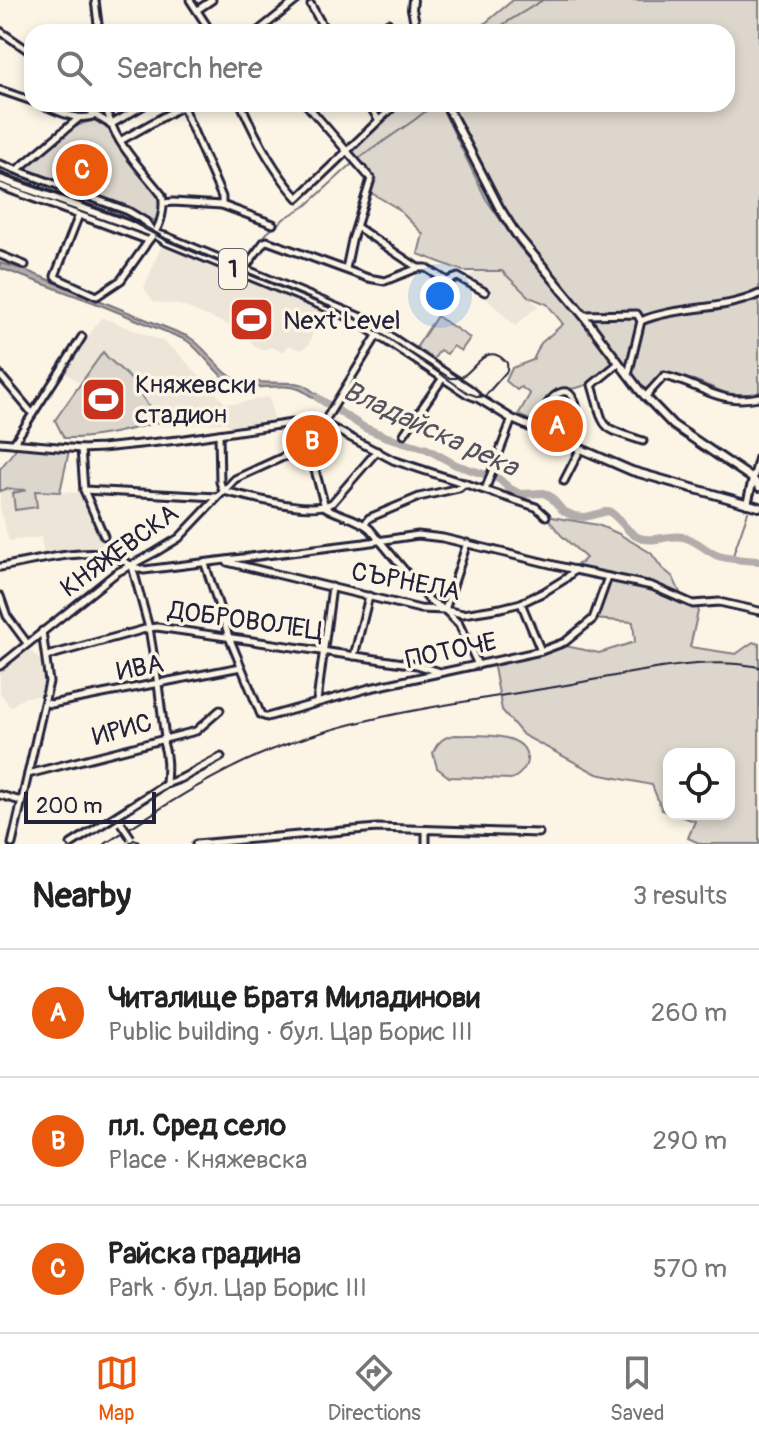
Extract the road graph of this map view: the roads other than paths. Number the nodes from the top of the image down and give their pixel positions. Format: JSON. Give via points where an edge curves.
{"nodes":[{"id":1,"x":95,"y":0,"type":"edge"},
{"id":2,"x":190,"y":0,"type":"edge"},
{"id":3,"x":212,"y":0,"type":"edge"},
{"id":4,"x":297,"y":0,"type":"edge"},
{"id":5,"x":413,"y":0,"type":"edge"},
{"id":6,"x":311,"y":5,"type":"dead end"},
{"id":7,"x":197,"y":10,"type":"junction"},
{"id":8,"x":98,"y":24,"type":"edge"},
{"id":9,"x":206,"y":24,"type":"edge"},
{"id":10,"x":267,"y":24,"type":"edge"},
{"id":11,"x":322,"y":24,"type":"edge"},
{"id":12,"x":415,"y":24,"type":"edge"},
{"id":13,"x":0,"y":31,"type":"edge"},
{"id":14,"x":24,"y":48,"type":"edge"},
{"id":15,"x":0,"y":90,"type":"edge"},
{"id":16,"x":24,"y":98,"type":"edge"},
{"id":17,"x":62,"y":112,"type":"edge"},
{"id":18,"x":92,"y":112,"type":"edge"},
{"id":19,"x":108,"y":112,"type":"edge"},
{"id":20,"x":132,"y":112,"type":"edge"},
{"id":21,"x":171,"y":112,"type":"edge"},
{"id":22,"x":186,"y":112,"type":"edge"},
{"id":23,"x":245,"y":112,"type":"edge"},
{"id":24,"x":313,"y":112,"type":"edge"},
{"id":25,"x":374,"y":112,"type":"edge"},
{"id":26,"x":388,"y":112,"type":"edge"},
{"id":27,"x":450,"y":112,"type":"edge"},
{"id":28,"x":95,"y":115,"type":"junction"},
{"id":29,"x":79,"y":118,"type":"junction"},
{"id":30,"x":379,"y":121,"type":"junction"},
{"id":31,"x":110,"y":125,"type":"junction"},
{"id":32,"x":120,"y":141,"type":"junction"},
{"id":33,"x":346,"y":152,"type":"junction"},
{"id":34,"x":0,"y":164,"type":"edge"},
{"id":35,"x":17,"y":170,"type":"junction"},
{"id":36,"x":0,"y":179,"type":"edge"},
{"id":37,"x":0,"y":186,"type":"edge"},
{"id":38,"x":164,"y":203,"type":"junction"},
{"id":39,"x":222,"y":205,"type":"junction"},
{"id":40,"x":79,"y":215,"type":"junction"},
{"id":41,"x":273,"y":224,"type":"dead end"},
{"id":42,"x":357,"y":227,"type":"junction"},
{"id":43,"x":155,"y":234,"type":"junction"},
{"id":44,"x":147,"y":240,"type":"junction"},
{"id":45,"x":0,"y":255,"type":"edge"},
{"id":46,"x":25,"y":265,"type":"dead end"},
{"id":47,"x":418,"y":268,"type":"junction"},
{"id":48,"x":244,"y":269,"type":"junction"},
{"id":49,"x":346,"y":269,"type":"junction"},
{"id":50,"x":485,"y":292,"type":"dead end"},
{"id":51,"x":759,"y":294,"type":"edge"},
{"id":52,"x":583,"y":315,"type":"junction"},
{"id":53,"x":641,"y":321,"type":"junction"},
{"id":54,"x":379,"y":332,"type":"junction"},
{"id":55,"x":82,"y":337,"type":"dead end"},
{"id":56,"x":619,"y":363,"type":"junction"},
{"id":57,"x":0,"y":375,"type":"edge"},
{"id":58,"x":445,"y":375,"type":"junction"},
{"id":59,"x":628,"y":375,"type":"junction"},
{"id":60,"x":645,"y":397,"type":"junction"},
{"id":61,"x":759,"y":397,"type":"edge"},
{"id":62,"x":32,"y":413,"type":"junction"},
{"id":63,"x":512,"y":419,"type":"junction"},
{"id":64,"x":323,"y":423,"type":"junction"},
{"id":65,"x":534,"y":429,"type":"junction"},
{"id":66,"x":219,"y":434,"type":"junction"},
{"id":67,"x":404,"y":434,"type":"dead end"},
{"id":68,"x":643,"y":441,"type":"dead end"},
{"id":69,"x":0,"y":442,"type":"edge"},
{"id":70,"x":14,"y":443,"type":"junction"},
{"id":71,"x":568,"y":443,"type":"junction"},
{"id":72,"x":309,"y":448,"type":"junction"},
{"id":73,"x":581,"y":448,"type":"junction"},
{"id":74,"x":81,"y":449,"type":"junction"},
{"id":75,"x":377,"y":451,"type":"junction"},
{"id":76,"x":759,"y":457,"type":"edge"},
{"id":77,"x":564,"y":481,"type":"dead end"},
{"id":78,"x":466,"y":483,"type":"junction"},
{"id":79,"x":756,"y":483,"type":"edge"},
{"id":80,"x":486,"y":488,"type":"junction"},
{"id":81,"x":84,"y":490,"type":"junction"},
{"id":82,"x":223,"y":491,"type":"junction"},
{"id":83,"x":217,"y":497,"type":"junction"},
{"id":84,"x":747,"y":504,"type":"junction"},
{"id":85,"x":325,"y":507,"type":"junction"},
{"id":86,"x":759,"y":507,"type":"edge"},
{"id":87,"x":546,"y":516,"type":"dead end"},
{"id":88,"x":365,"y":524,"type":"junction"},
{"id":89,"x":104,"y":536,"type":"dead end"},
{"id":90,"x":380,"y":541,"type":"junction"},
{"id":91,"x":467,"y":543,"type":"junction"},
{"id":92,"x":222,"y":561,"type":"junction"},
{"id":93,"x":205,"y":564,"type":"junction"},
{"id":94,"x":132,"y":565,"type":"junction"},
{"id":95,"x":0,"y":567,"type":"edge"},
{"id":96,"x":575,"y":570,"type":"junction"},
{"id":97,"x":608,"y":577,"type":"junction"},
{"id":98,"x":332,"y":587,"type":"junction"},
{"id":99,"x":0,"y":596,"type":"edge"},
{"id":100,"x":369,"y":596,"type":"junction"},
{"id":101,"x":521,"y":603,"type":"junction"},
{"id":102,"x":445,"y":610,"type":"junction"},
{"id":103,"x":759,"y":611,"type":"edge"},
{"id":104,"x":149,"y":628,"type":"junction"},
{"id":105,"x":42,"y":631,"type":"junction"},
{"id":106,"x":229,"y":637,"type":"junction"},
{"id":107,"x":27,"y":644,"type":"junction"},
{"id":108,"x":323,"y":651,"type":"junction"},
{"id":109,"x":541,"y":651,"type":"junction"},
{"id":110,"x":47,"y":656,"type":"junction"},
{"id":111,"x":354,"y":656,"type":"junction"},
{"id":112,"x":478,"y":665,"type":"junction"},
{"id":113,"x":0,"y":666,"type":"edge"},
{"id":114,"x":241,"y":667,"type":"junction"},
{"id":115,"x":441,"y":672,"type":"junction"},
{"id":116,"x":158,"y":684,"type":"junction"},
{"id":117,"x":317,"y":701,"type":"junction"},
{"id":118,"x":45,"y":703,"type":"junction"},
{"id":119,"x":220,"y":710,"type":"dead end"},
{"id":120,"x":165,"y":738,"type":"junction"},
{"id":121,"x":221,"y":757,"type":"dead end"},
{"id":122,"x":28,"y":774,"type":"junction"},
{"id":123,"x":166,"y":784,"type":"junction"},
{"id":124,"x":0,"y":795,"type":"edge"},
{"id":125,"x":21,"y":801,"type":"junction"},
{"id":126,"x":115,"y":817,"type":"junction"},
{"id":127,"x":426,"y":830,"type":"junction"},
{"id":128,"x":539,"y":833,"type":"dead end"},
{"id":129,"x":134,"y":842,"type":"edge"},
{"id":130,"x":215,"y":843,"type":"edge"},
{"id":131,"x":12,"y":844,"type":"edge"},
{"id":132,"x":71,"y":844,"type":"edge"},
{"id":133,"x":196,"y":844,"type":"edge"},
{"id":134,"x":426,"y":844,"type":"edge"}],
"edges":[{"from":1,"to":8,"type":"street"},
{"from":2,"to":7,"type":"street"},
{"from":3,"to":7,"type":"street"},
{"from":4,"to":10,"type":"street"},
{"from":5,"to":12,"type":"main road"},
{"from":6,"to":11,"type":"street"},
{"from":7,"to":9,"type":"street"},
{"from":13,"to":14,"type":"street"},
{"from":15,"to":16,"type":"street"},
{"from":17,"to":29,"type":"street"},
{"from":18,"to":28,"type":"street"},
{"from":19,"to":31,"type":"street"},
{"from":20,"to":31,"type":"street"},
{"from":21,"to":32,"type":"street"},
{"from":22,"to":39,"type":"street"},
{"from":23,"to":33,"type":"street","via":[[298,198]]},
{"from":24,"to":33,"type":"street"},
{"from":25,"to":30,"type":"street"},
{"from":26,"to":30,"type":"street"},
{"from":27,"to":52,"type":"main road","via":[[513,230]]},
{"from":28,"to":29,"type":"street"},
{"from":28,"to":31,"type":"street"},
{"from":29,"to":35,"type":"street"},
{"from":30,"to":33,"type":"street"},
{"from":31,"to":32,"type":"street"},
{"from":32,"to":38,"type":"street"},
{"from":33,"to":42,"type":"street","via":[[371,179]]},
{"from":34,"to":35,"type":"street"},
{"from":35,"to":43,"type":"street","via":[[128,211]]},
{"from":36,"to":43,"type":"main road","number":"1"},
{"from":37,"to":40,"type":"street"},
{"from":38,"to":39,"type":"street"},
{"from":38,"to":43,"type":"street"},
{"from":39,"to":41,"type":"street"},
{"from":40,"to":44,"type":"street"},
{"from":40,"to":44,"type":"street","via":[[55,276],[97,296],[121,280]]},
{"from":42,"to":47,"type":"street"},
{"from":42,"to":49,"type":"street"},
{"from":43,"to":44,"type":"street"},
{"from":43,"to":48,"type":"main road","number":"1"},
{"from":43,"to":54,"type":"main road","number":"1"},
{"from":45,"to":46,"type":"street"},
{"from":47,"to":49,"type":"street","via":[[385,281]]},
{"from":47,"to":50,"type":"street","via":[[447,281],[458,277]]},
{"from":48,"to":49,"type":"street","via":[[267,241]]},
{"from":48,"to":54,"type":"main road","number":"1","via":[[353,313]]},
{"from":51,"to":53,"type":"street"},
{"from":52,"to":53,"type":"street","via":[[637,314]]},
{"from":52,"to":56,"type":"main road"},
{"from":53,"to":59,"type":"street"},
{"from":54,"to":58,"type":"main road","number":"1"},
{"from":54,"to":64,"type":"street"},
{"from":55,"to":62,"type":"street"},
{"from":56,"to":59,"type":"main road"},
{"from":56,"to":68,"type":"street","via":[[592,385],[602,420],[611,431]]},
{"from":57,"to":62,"type":"street"},
{"from":58,"to":63,"type":"main road","number":"1"},
{"from":58,"to":67,"type":"street"},
{"from":59,"to":60,"type":"main road"},
{"from":60,"to":61,"type":"street","via":[[664,376],[725,398]]},
{"from":60,"to":79,"type":"main road","via":[[675,427]]},
{"from":62,"to":70,"type":"street"},
{"from":63,"to":65,"type":"main road","number":"1"},
{"from":63,"to":80,"type":"street"},
{"from":64,"to":66,"type":"street","via":[[297,421]]},
{"from":64,"to":72,"type":"street"},
{"from":64,"to":75,"type":"street"},
{"from":65,"to":71,"type":"main road","number":"1"},
{"from":65,"to":71,"type":"street","via":[[547,405],[566,392],[576,415]]},
{"from":66,"to":74,"type":"street"},
{"from":66,"to":82,"type":"street"},
{"from":69,"to":70,"type":"street"},
{"from":70,"to":74,"type":"street"},
{"from":71,"to":73,"type":"main road","number":"1"},
{"from":72,"to":82,"type":"street","name":"КНЯЖЕВСКА","via":[[241,475]]},
{"from":72,"to":85,"type":"street"},
{"from":73,"to":77,"type":"street"},
{"from":73,"to":84,"type":"main road","number":"1","via":[[632,471]]},
{"from":74,"to":81,"type":"street"},
{"from":75,"to":78,"type":"street"},
{"from":75,"to":85,"type":"street"},
{"from":76,"to":79,"type":"street"},
{"from":78,"to":80,"type":"street"},
{"from":78,"to":88,"type":"street","via":[[419,497]]},
{"from":79,"to":84,"type":"main road"},
{"from":80,"to":87,"type":"street"},
{"from":81,"to":83,"type":"street"},
{"from":81,"to":89,"type":"street"},
{"from":82,"to":83,"type":"street","name":"КНЯЖЕВСКА"},
{"from":82,"to":85,"type":"street"},
{"from":83,"to":94,"type":"street","name":"КНЯЖЕВСКА","via":[[179,538]]},
{"from":84,"to":86,"type":"main road","number":"1"},
{"from":85,"to":88,"type":"street"},
{"from":88,"to":90,"type":"street"},
{"from":90,"to":91,"type":"street","via":[[418,535]]},
{"from":90,"to":92,"type":"street"},
{"from":90,"to":102,"type":"street","via":[[430,601]]},
{"from":91,"to":96,"type":"street"},
{"from":91,"to":102,"type":"street"},
{"from":92,"to":93,"type":"street"},
{"from":92,"to":98,"type":"street","name":"СЪРНЕЛА"},
{"from":93,"to":94,"type":"street","via":[[144,570]]},
{"from":93,"to":106,"type":"street"},
{"from":94,"to":95,"type":"street","via":[[97,554]]},
{"from":94,"to":104,"type":"street"},
{"from":94,"to":105,"type":"street","name":"КНЯЖЕВСКА"},
{"from":96,"to":97,"type":"street"},
{"from":96,"to":101,"type":"street","name":"СЪРНЕЛА"},
{"from":97,"to":103,"type":"street","via":[[652,586],[693,604],[719,602]]},
{"from":97,"to":109,"type":"street","name":"ПОТОЧЕ","via":[[593,619],[565,642]]},
{"from":98,"to":100,"type":"street","name":"СЪРНЕЛА"},
{"from":98,"to":108,"type":"street"},
{"from":99,"to":107,"type":"street"},
{"from":100,"to":102,"type":"street","name":"СЪРНЕЛА"},
{"from":100,"to":111,"type":"street"},
{"from":101,"to":102,"type":"street","name":"СЪРНЕЛА","via":[[463,614]]},
{"from":101,"to":109,"type":"street"},
{"from":102,"to":112,"type":"street","via":[[459,624]]},
{"from":104,"to":106,"type":"street","name":"ДОБРОВОЛЕЦ"},
{"from":104,"to":110,"type":"street","name":"ДОБРОВОЛЕЦ"},
{"from":104,"to":116,"type":"street"},
{"from":105,"to":107,"type":"street","name":"КНЯЖЕВСКА"},
{"from":105,"to":110,"type":"street"},
{"from":106,"to":108,"type":"street","name":"ДОБРОВОЛЕЦ"},
{"from":106,"to":114,"type":"street"},
{"from":107,"to":113,"type":"street","name":"КНЯЖЕВСКА"},
{"from":108,"to":111,"type":"street","name":"ДОБРОВОЛЕЦ"},
{"from":108,"to":117,"type":"street"},
{"from":109,"to":112,"type":"street","name":"ПОТОЧЕ"},
{"from":110,"to":118,"type":"street"},
{"from":111,"to":115,"type":"street","name":"ДОБРОВОЛЕЦ"},
{"from":112,"to":115,"type":"street","name":"ПОТОЧЕ"},
{"from":114,"to":116,"type":"street","name":"ИВА"},
{"from":114,"to":117,"type":"street","name":"ПОТОЧЕ","via":[[261,715]]},
{"from":115,"to":117,"type":"street","name":"ПОТОЧЕ"},
{"from":116,"to":118,"type":"street","name":"ИВА"},
{"from":116,"to":120,"type":"street"},
{"from":118,"to":122,"type":"street"},
{"from":119,"to":120,"type":"street","name":"ИРИС","via":[[196,731]]},
{"from":120,"to":122,"type":"street","name":"ИРИС"},
{"from":120,"to":123,"type":"street"},
{"from":121,"to":123,"type":"street"},
{"from":122,"to":125,"type":"street"},
{"from":123,"to":126,"type":"street"},
{"from":124,"to":125,"type":"street"},
{"from":125,"to":131,"type":"street"},
{"from":126,"to":129,"type":"street","bridge":true},
{"from":126,"to":132,"type":"street"},
{"from":127,"to":128,"type":"street"},
{"from":127,"to":130,"type":"street","via":[[377,828]]},
{"from":127,"to":134,"type":"street"},
{"from":130,"to":133,"type":"street"}]}
